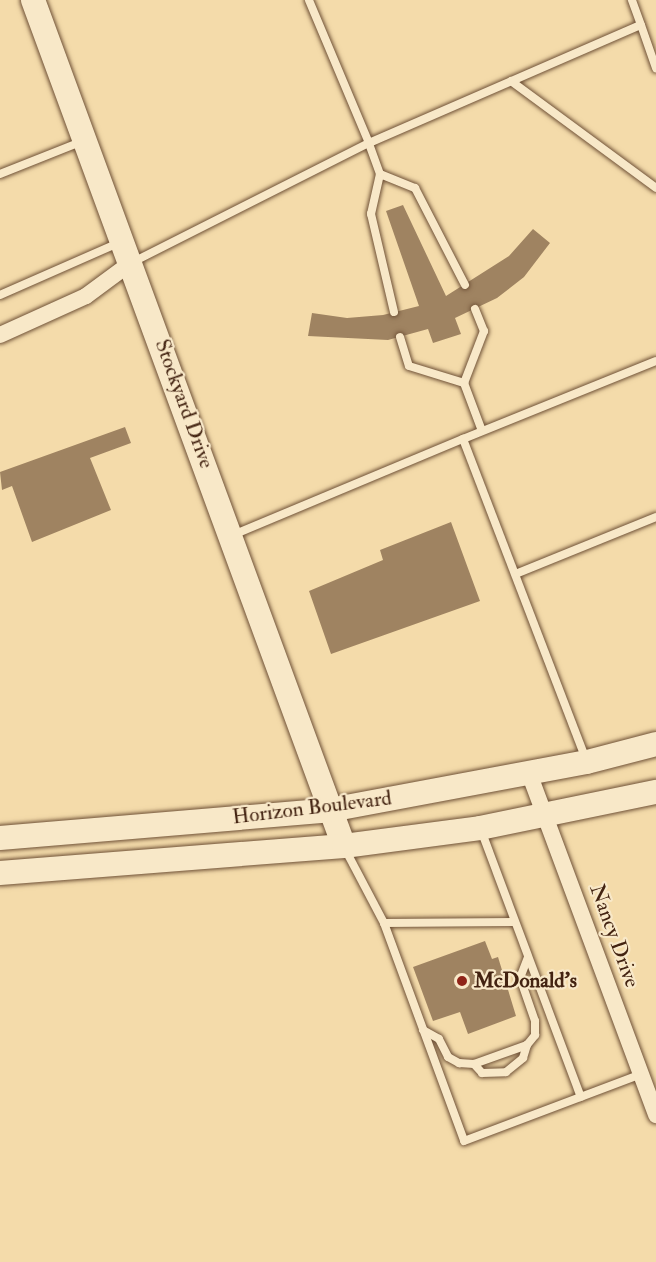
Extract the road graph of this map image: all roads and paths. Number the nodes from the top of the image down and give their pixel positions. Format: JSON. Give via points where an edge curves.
{"nodes":[{"id":1,"x":33,"y":0,"type":"edge"},
{"id":2,"x":309,"y":0,"type":"edge"},
{"id":3,"x":632,"y":0,"type":"edge"},
{"id":4,"x":641,"y":25,"type":"junction"},
{"id":5,"x":656,"y":68,"type":"edge"},
{"id":6,"x":511,"y":81,"type":"junction"},
{"id":7,"x":86,"y":140,"type":"junction"},
{"id":8,"x":369,"y":143,"type":"junction"},
{"id":9,"x":0,"y":174,"type":"edge"},
{"id":10,"x":380,"y":174,"type":"junction"},
{"id":11,"x":656,"y":188,"type":"edge"},
{"id":12,"x":128,"y":251,"type":"junction"},
{"id":13,"x":465,"y":285,"type":"dead end"},
{"id":14,"x":0,"y":295,"type":"edge"},
{"id":15,"x":475,"y":309,"type":"dead end"},
{"id":16,"x":394,"y":312,"type":"dead end"},
{"id":17,"x":0,"y":335,"type":"edge"},
{"id":18,"x":400,"y":337,"type":"dead end"},
{"id":19,"x":656,"y":361,"type":"edge"},
{"id":20,"x":464,"y":383,"type":"junction"},
{"id":21,"x":482,"y":431,"type":"junction"},
{"id":22,"x":463,"y":439,"type":"junction"},
{"id":23,"x":656,"y":517,"type":"edge"},
{"id":24,"x":232,"y":536,"type":"junction"},
{"id":25,"x":518,"y":573,"type":"junction"},
{"id":26,"x":656,"y":744,"type":"edge"},
{"id":27,"x":587,"y":762,"type":"junction"},
{"id":28,"x":529,"y":773,"type":"junction"},
{"id":29,"x":654,"y":793,"type":"edge"},
{"id":30,"x":330,"y":810,"type":"junction"},
{"id":31,"x":545,"y":816,"type":"junction"},
{"id":32,"x":480,"y":828,"type":"junction"},
{"id":33,"x":0,"y":838,"type":"edge"},
{"id":34,"x":344,"y":846,"type":"junction"},
{"id":35,"x":0,"y":873,"type":"edge"},
{"id":36,"x":514,"y":922,"type":"junction"},
{"id":37,"x":384,"y":923,"type":"junction"},
{"id":38,"x":528,"y":957,"type":"junction"},
{"id":39,"x":423,"y":1030,"type":"junction"},
{"id":40,"x":527,"y":1045,"type":"junction"},
{"id":41,"x":474,"y":1064,"type":"junction"},
{"id":42,"x":641,"y":1074,"type":"junction"},
{"id":43,"x":581,"y":1097,"type":"junction"},
{"id":44,"x":656,"y":1115,"type":"edge"}],
"edges":[{"from":1,"to":7,"type":"main road","name":"Stockyard Drive"},
{"from":2,"to":8,"type":"lane"},
{"from":3,"to":4,"type":"lane"},
{"from":4,"to":5,"type":"lane"},
{"from":4,"to":6,"type":"lane"},
{"from":6,"to":8,"type":"lane"},
{"from":6,"to":11,"type":"lane"},
{"from":7,"to":9,"type":"lane"},
{"from":7,"to":12,"type":"main road","name":"Stockyard Drive"},
{"from":8,"to":10,"type":"lane"},
{"from":8,"to":12,"type":"lane"},
{"from":10,"to":13,"type":"lane","via":[[415,188]]},
{"from":10,"to":16,"type":"lane","via":[[371,214]]},
{"from":12,"to":14,"type":"lane"},
{"from":12,"to":17,"type":"street","via":[[86,296]]},
{"from":12,"to":24,"type":"main road","name":"Stockyard Drive"},
{"from":15,"to":20,"type":"lane","via":[[484,330]]},
{"from":18,"to":20,"type":"lane","via":[[409,366]]},
{"from":19,"to":21,"type":"lane"},
{"from":20,"to":21,"type":"lane"},
{"from":21,"to":22,"type":"lane"},
{"from":22,"to":24,"type":"lane"},
{"from":22,"to":25,"type":"lane"},
{"from":23,"to":25,"type":"lane"},
{"from":24,"to":30,"type":"main road","name":"Stockyard Drive"},
{"from":25,"to":27,"type":"lane"},
{"from":26,"to":27,"type":"main road","name":"Horizon Boulevard"},
{"from":27,"to":28,"type":"main road","name":"Horizon Boulevard"},
{"from":28,"to":30,"type":"main road","name":"Horizon Boulevard"},
{"from":28,"to":31,"type":"street","name":"Nancy Drive"},
{"from":29,"to":31,"type":"main road","name":"Horizon Boulevard"},
{"from":30,"to":33,"type":"main road","name":"Horizon Boulevard"},
{"from":30,"to":34,"type":"main road","name":"Stockyard Drive"},
{"from":31,"to":32,"type":"main road","name":"Horizon Boulevard"},
{"from":31,"to":42,"type":"street","name":"Nancy Drive"},
{"from":32,"to":34,"type":"main road","name":"Horizon Boulevard"},
{"from":32,"to":36,"type":"lane"},
{"from":34,"to":35,"type":"main road","name":"Horizon Boulevard"},
{"from":34,"to":37,"type":"lane"},
{"from":36,"to":37,"type":"lane"},
{"from":36,"to":38,"type":"lane"},
{"from":37,"to":39,"type":"lane"},
{"from":38,"to":40,"type":"lane","via":[[520,978],[536,1021],[535,1035]]},
{"from":38,"to":43,"type":"lane"},
{"from":39,"to":41,"type":"lane","via":[[439,1039],[448,1057]]},
{"from":39,"to":43,"type":"lane","via":[[464,1141]]},
{"from":40,"to":41,"type":"lane"},
{"from":40,"to":41,"type":"lane","via":[[523,1058],[506,1072],[482,1073]]},
{"from":42,"to":43,"type":"lane"},
{"from":42,"to":44,"type":"street","name":"Nancy Drive"}]}
